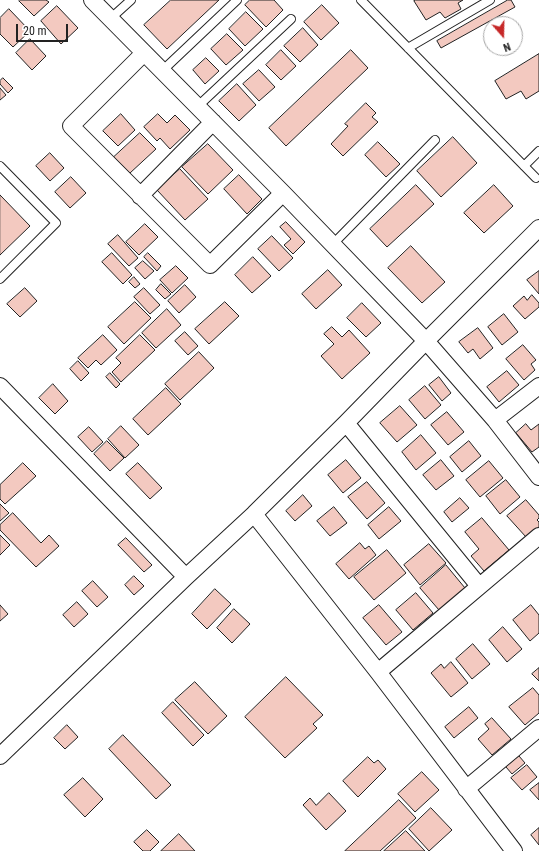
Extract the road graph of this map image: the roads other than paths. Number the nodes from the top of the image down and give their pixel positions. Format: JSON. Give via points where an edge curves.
{"nodes":[{"id":1,"x":92,"y":0,"type":"edge"},
{"id":2,"x":131,"y":0,"type":"edge"},
{"id":3,"x":237,"y":0,"type":"edge"},
{"id":4,"x":361,"y":0,"type":"edge"},
{"id":5,"x":490,"y":0,"type":"edge"},
{"id":6,"x":110,"y":19,"type":"junction"},
{"id":7,"x":291,"y":19,"type":"dead end"},
{"id":8,"x":408,"y":48,"type":"junction"},
{"id":9,"x":144,"y":53,"type":"junction"},
{"id":10,"x":162,"y":71,"type":"junction"},
{"id":11,"x":197,"y":106,"type":"junction"},
{"id":12,"x":213,"y":122,"type":"junction"},
{"id":13,"x":435,"y":140,"type":"dead end"},
{"id":14,"x":539,"y":152,"type":"edge"},
{"id":15,"x":0,"y":166,"type":"edge"},
{"id":16,"x":524,"y":166,"type":"junction"},
{"id":17,"x":536,"y":178,"type":"dead end"},
{"id":18,"x":283,"y":193,"type":"junction"},
{"id":19,"x":140,"y":196,"type":"junction"},
{"id":20,"x":539,"y":228,"type":"edge"},
{"id":21,"x":333,"y":244,"type":"junction"},
{"id":22,"x":0,"y":279,"type":"edge"},
{"id":23,"x":426,"y":341,"type":"junction"},
{"id":24,"x":0,"y":386,"type":"edge"},
{"id":25,"x":539,"y":386,"type":"edge"},
{"id":26,"x":495,"y":420,"type":"junction"},
{"id":27,"x":346,"y":423,"type":"junction"},
{"id":28,"x":539,"y":477,"type":"edge"},
{"id":29,"x":254,"y":514,"type":"junction"},
{"id":30,"x":539,"y":536,"type":"edge"},
{"id":31,"x":186,"y":577,"type":"junction"},
{"id":32,"x":479,"y":586,"type":"junction"},
{"id":33,"x":378,"y":672,"type":"junction"},
{"id":34,"x":539,"y":728,"type":"edge"},
{"id":35,"x":0,"y":756,"type":"edge"},
{"id":36,"x":466,"y":789,"type":"junction"},
{"id":37,"x":514,"y":851,"type":"edge"}],
"edges":[{"from":1,"to":6,"type":"street"},
{"from":2,"to":6,"type":"lane"},
{"from":3,"to":10,"type":"lane"},
{"from":4,"to":8,"type":"lane"},
{"from":5,"to":8,"type":"lane"},
{"from":6,"to":9,"type":"street"},
{"from":7,"to":11,"type":"lane"},
{"from":8,"to":16,"type":"lane"},
{"from":9,"to":10,"type":"street"},
{"from":9,"to":19,"type":"street","via":[[71,126]]},
{"from":10,"to":11,"type":"street"},
{"from":11,"to":12,"type":"street"},
{"from":12,"to":18,"type":"street"},
{"from":12,"to":19,"type":"street"},
{"from":13,"to":21,"type":"lane"},
{"from":14,"to":16,"type":"lane"},
{"from":15,"to":22,"type":"lane","via":[[56,223]]},
{"from":16,"to":17,"type":"lane"},
{"from":18,"to":19,"type":"street","via":[[210,265]]},
{"from":18,"to":21,"type":"street"},
{"from":20,"to":23,"type":"street"},
{"from":21,"to":23,"type":"street"},
{"from":23,"to":26,"type":"street"},
{"from":23,"to":27,"type":"street"},
{"from":24,"to":31,"type":"street"},
{"from":25,"to":26,"type":"street"},
{"from":26,"to":28,"type":"street"},
{"from":27,"to":29,"type":"street"},
{"from":27,"to":32,"type":"street"},
{"from":29,"to":31,"type":"street"},
{"from":29,"to":33,"type":"street"},
{"from":30,"to":32,"type":"street"},
{"from":31,"to":35,"type":"street"},
{"from":32,"to":33,"type":"street"},
{"from":33,"to":36,"type":"street"},
{"from":34,"to":36,"type":"street"},
{"from":36,"to":37,"type":"street"}]}
